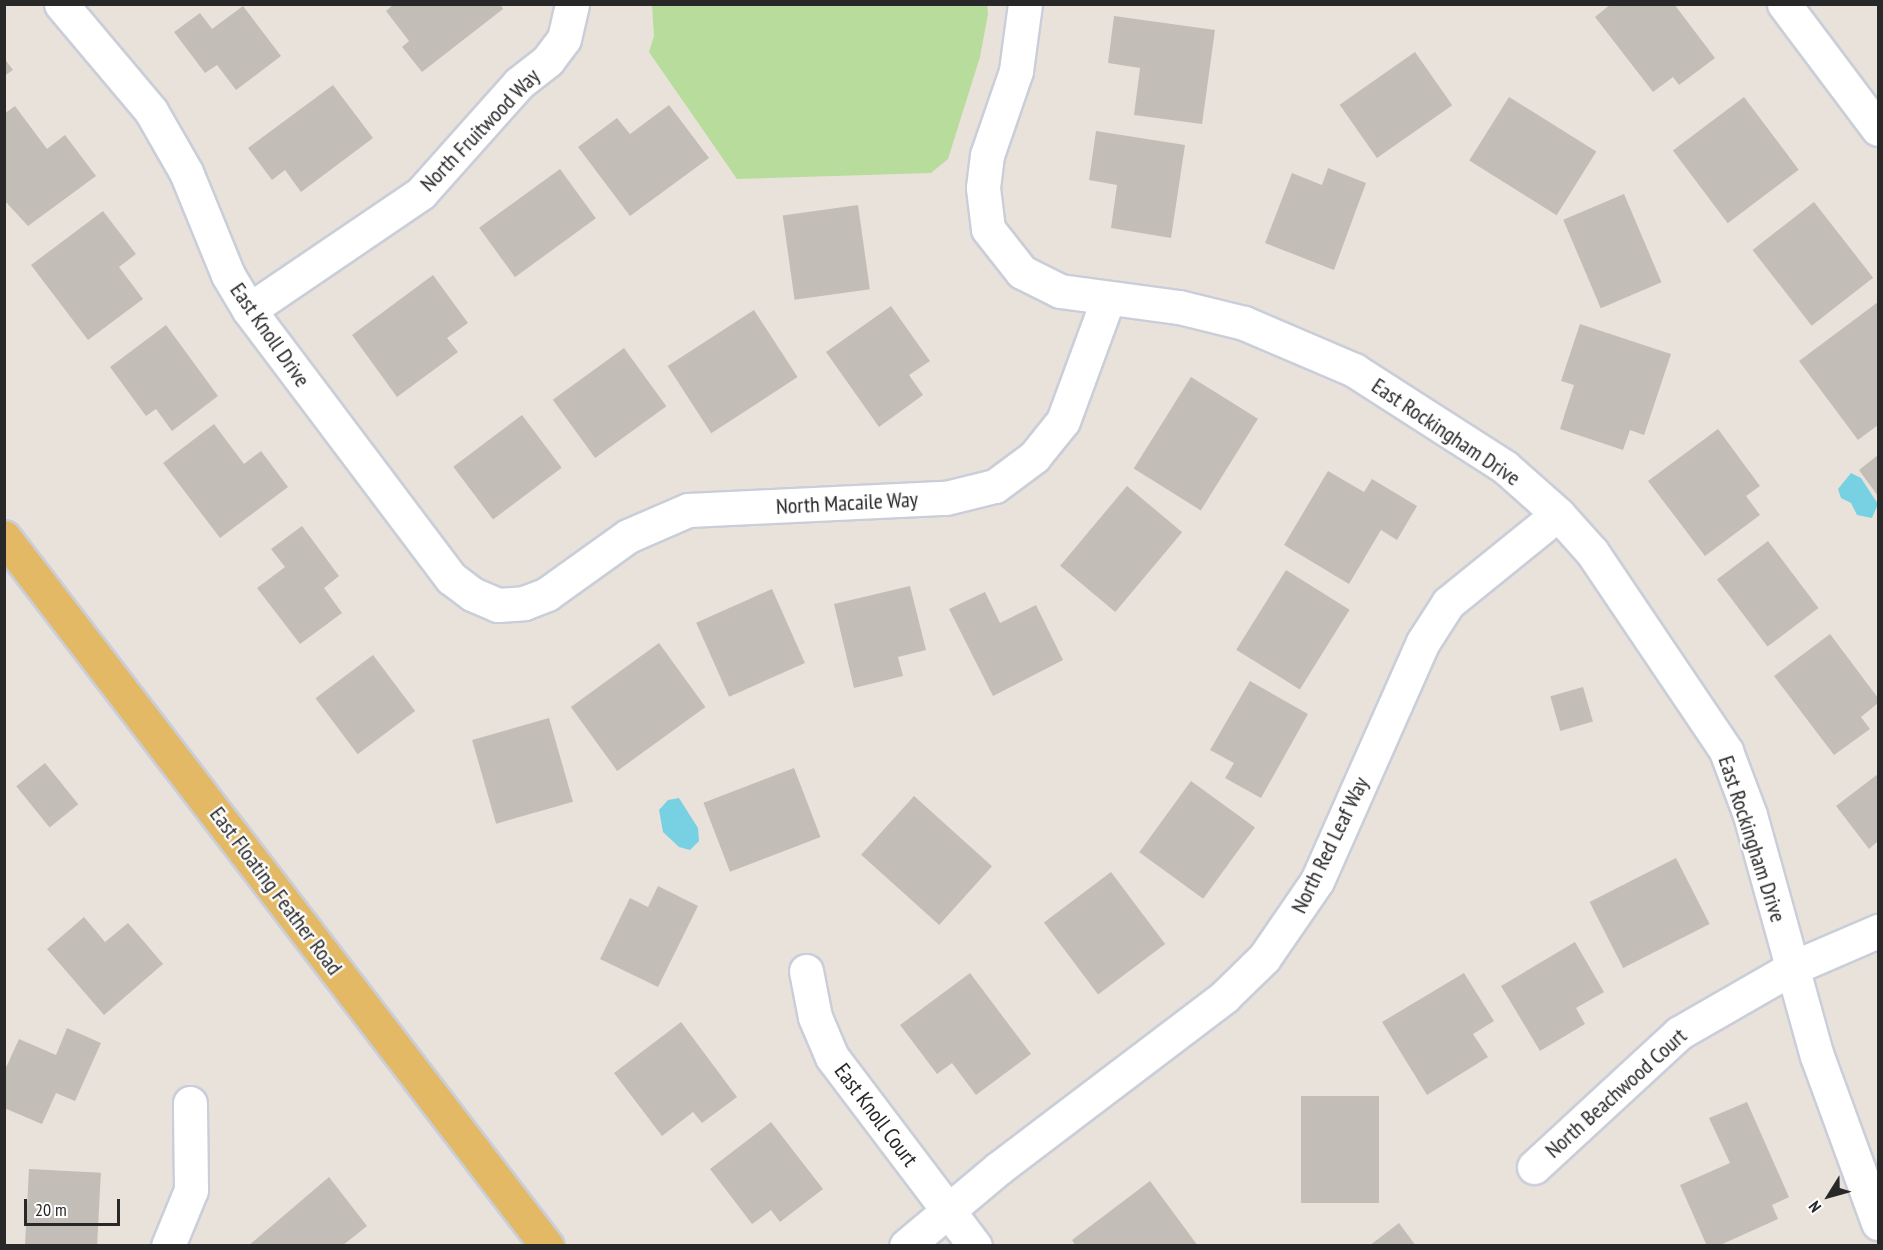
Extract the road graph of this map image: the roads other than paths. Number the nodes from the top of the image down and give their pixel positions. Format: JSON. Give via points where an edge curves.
{"nodes":[{"id":1,"x":61,"y":4,"type":"edge"},
{"id":2,"x":1025,"y":4,"type":"edge"},
{"id":3,"x":1784,"y":4,"type":"edge"},
{"id":4,"x":573,"y":9,"type":"edge"},
{"id":5,"x":1878,"y":129,"type":"edge"},
{"id":6,"x":1108,"y":299,"type":"junction"},
{"id":7,"x":249,"y":310,"type":"junction"},
{"id":8,"x":1558,"y":514,"type":"junction"},
{"id":9,"x":4,"y":537,"type":"edge"},
{"id":10,"x":498,"y":605,"type":"joint"},
{"id":11,"x":1878,"y":931,"type":"edge"},
{"id":12,"x":1792,"y":968,"type":"junction"},
{"id":13,"x":806,"y":971,"type":"dead end"},
{"id":14,"x":190,"y":1102,"type":"dead end"},
{"id":15,"x":1534,"y":1167,"type":"dead end"},
{"id":16,"x":949,"y":1212,"type":"junction"},
{"id":17,"x":1878,"y":1222,"type":"edge"},
{"id":18,"x":168,"y":1245,"type":"edge"},
{"id":19,"x":547,"y":1245,"type":"edge"},
{"id":20,"x":906,"y":1245,"type":"edge"},
{"id":21,"x":975,"y":1245,"type":"edge"}],
"edges":[{"from":1,"to":7,"type":"street","name":"East Knoll Drive","via":[[150,111],[186,172],[228,275]]},
{"from":2,"to":6,"type":"street","name":"East Rockingham Drive","via":[[1016,71],[987,155],[983,188],[988,229],[1022,272],[1060,291]]},
{"from":3,"to":5,"type":"street"},
{"from":4,"to":7,"type":"street","name":"North Fruitwood Way","via":[[548,60],[519,83],[421,193]]},
{"from":6,"to":8,"type":"street","name":"East Rockingham Drive","via":[[1179,307],[1244,323],[1354,370],[1505,467]]},
{"from":6,"to":10,"type":"street","name":"North Macaile Way","via":[[1063,421],[1034,457],[995,486],[946,498],[688,510],[628,536],[547,594],[524,603]]},
{"from":7,"to":10,"type":"street","name":"East Knoll Drive","via":[[451,578],[472,594]]},
{"from":8,"to":12,"type":"street","name":"East Rockingham Drive","via":[[1593,552],[1726,751],[1750,815]]},
{"from":8,"to":16,"type":"street","name":"North Red Leaf Way","via":[[1448,603],[1423,642],[1317,881],[1264,958],[1224,997],[999,1168]]},
{"from":9,"to":19,"type":"main road","name":"East Floating Feather Road"},
{"from":11,"to":12,"type":"street","name":"North Beachwood Court"},
{"from":12,"to":15,"type":"street","name":"North Beachwood Court","via":[[1679,1033]]},
{"from":12,"to":17,"type":"street","name":"East Rockingham Drive","via":[[1817,1056]]},
{"from":13,"to":16,"type":"street","name":"East Knoll Court","via":[[815,1017],[832,1057]]},
{"from":14,"to":18,"type":"street","via":[[191,1190]]},
{"from":16,"to":20,"type":"street","name":"North Red Leaf Way"},
{"from":16,"to":21,"type":"street","name":"East Knoll Court"}]}
